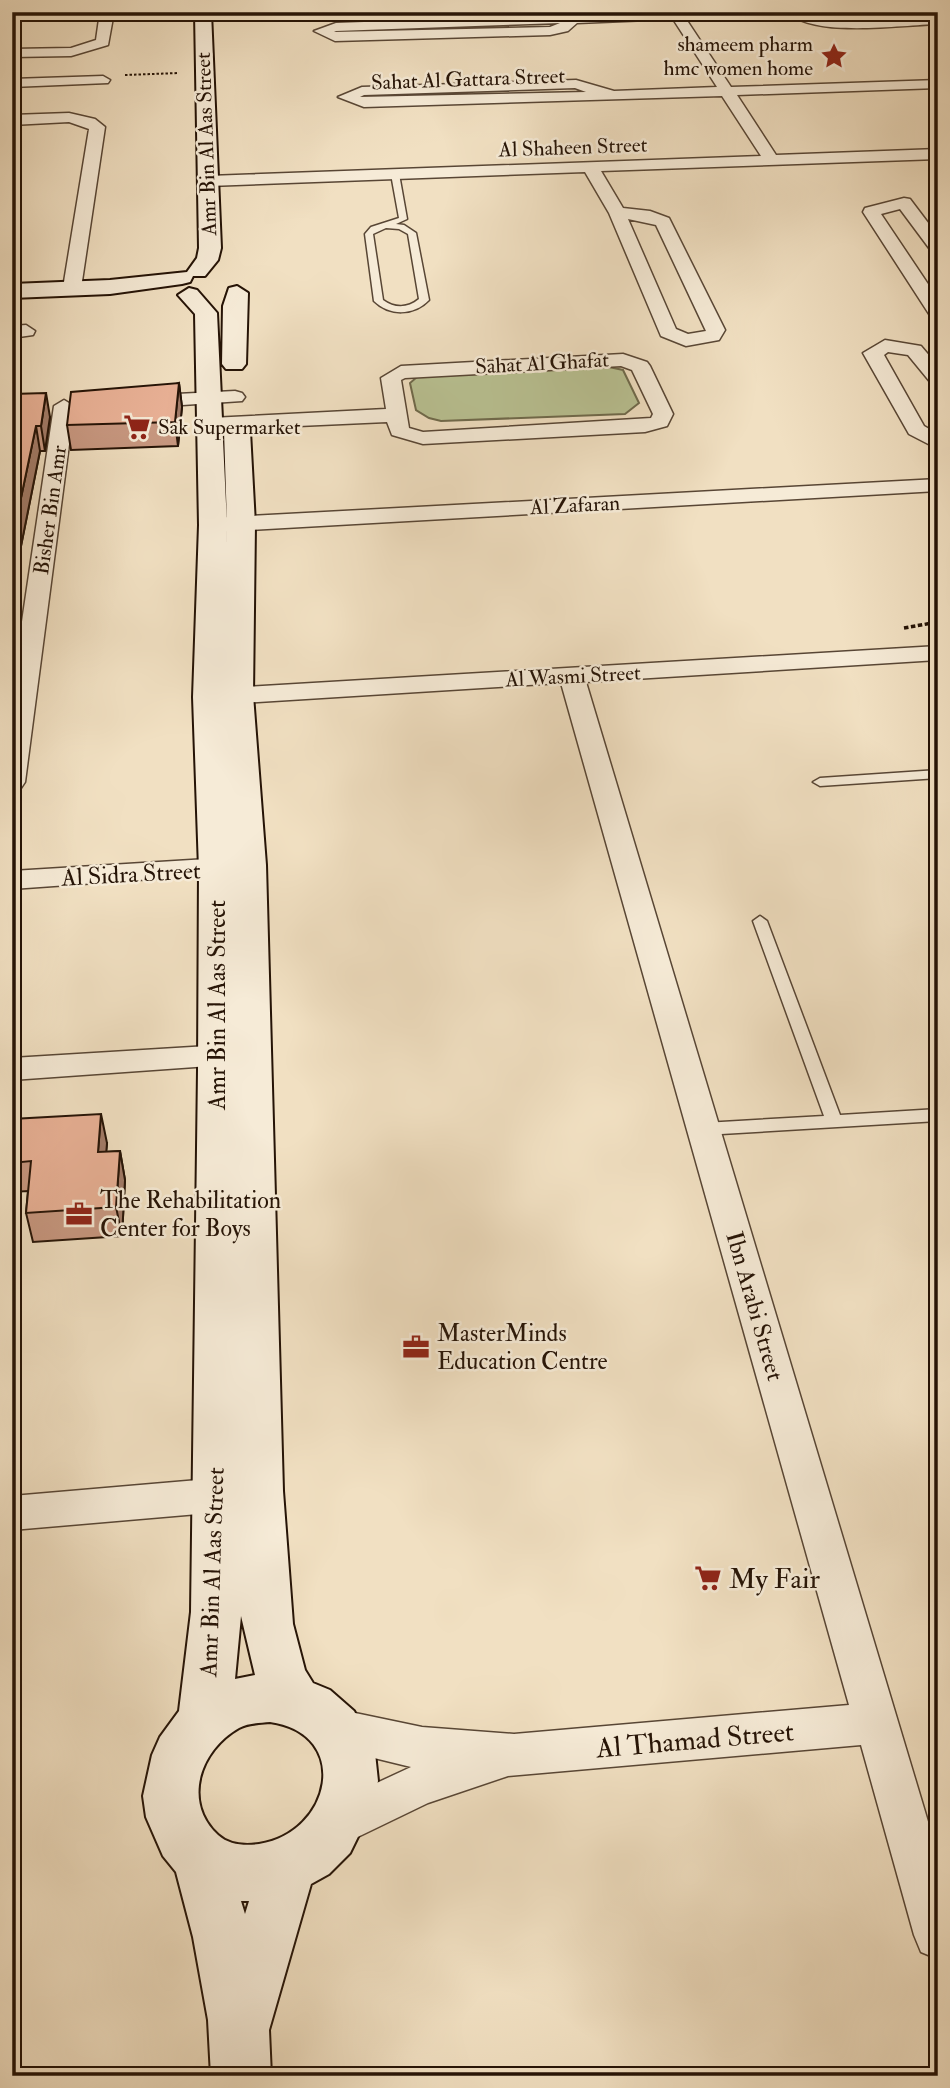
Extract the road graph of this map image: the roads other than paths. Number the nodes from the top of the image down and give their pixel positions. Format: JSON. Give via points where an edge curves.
{"nodes":[{"id":1,"x":107,"y":12,"type":"edge"},
{"id":2,"x":203,"y":12,"type":"edge"},
{"id":3,"x":221,"y":12,"type":"edge"},
{"id":4,"x":754,"y":12,"type":"edge"},
{"id":5,"x":795,"y":12,"type":"edge"},
{"id":6,"x":676,"y":14,"type":"edge"},
{"id":7,"x":573,"y":19,"type":"junction"},
{"id":8,"x":938,"y":20,"type":"edge"},
{"id":9,"x":12,"y":53,"type":"edge"},
{"id":10,"x":938,"y":72,"type":"edge"},
{"id":11,"x":103,"y":80,"type":"road end"},
{"id":12,"x":12,"y":83,"type":"edge"},
{"id":13,"x":938,"y":84,"type":"edge"},
{"id":14,"x":850,"y":87,"type":"junction"},
{"id":15,"x":726,"y":90,"type":"junction"},
{"id":16,"x":614,"y":95,"type":"junction"},
{"id":17,"x":225,"y":100,"type":"dead end"},
{"id":18,"x":12,"y":120,"type":"edge"},
{"id":19,"x":938,"y":154,"type":"edge"},
{"id":20,"x":867,"y":157,"type":"junction"},
{"id":21,"x":772,"y":161,"type":"junction"},
{"id":22,"x":590,"y":167,"type":"junction"},
{"id":23,"x":878,"y":171,"type":"dead end"},
{"id":24,"x":398,"y":174,"type":"junction"},
{"id":25,"x":209,"y":181,"type":"junction"},
{"id":26,"x":892,"y":188,"type":"dead end"},
{"id":27,"x":904,"y":203,"type":"junction"},
{"id":28,"x":617,"y":213,"type":"junction"},
{"id":29,"x":228,"y":222,"type":"dead end"},
{"id":30,"x":389,"y":226,"type":"junction"},
{"id":31,"x":412,"y":233,"type":"junction"},
{"id":32,"x":938,"y":248,"type":"edge"},
{"id":33,"x":233,"y":272,"type":"junction"},
{"id":34,"x":188,"y":284,"type":"junction"},
{"id":35,"x":72,"y":288,"type":"junction"},
{"id":36,"x":12,"y":291,"type":"edge"},
{"id":37,"x":938,"y":313,"type":"edge"},
{"id":38,"x":938,"y":379,"type":"edge"},
{"id":39,"x":118,"y":403,"type":"edge"},
{"id":40,"x":38,"y":407,"type":"edge"},
{"id":41,"x":224,"y":410,"type":"junction"},
{"id":42,"x":396,"y":415,"type":"junction"},
{"id":43,"x":938,"y":443,"type":"edge"},
{"id":44,"x":938,"y":485,"type":"edge"},
{"id":45,"x":227,"y":525,"type":"junction"},
{"id":46,"x":938,"y":653,"type":"edge"},
{"id":47,"x":572,"y":677,"type":"junction"},
{"id":48,"x":223,"y":696,"type":"junction"},
{"id":49,"x":13,"y":771,"type":"edge"},
{"id":50,"x":938,"y":774,"type":"edge"},
{"id":51,"x":820,"y":782,"type":"dead end"},
{"id":52,"x":232,"y":867,"type":"junction"},
{"id":53,"x":12,"y":880,"type":"edge"},
{"id":54,"x":760,"y":920,"type":"dead end"},
{"id":55,"x":235,"y":1055,"type":"junction"},
{"id":56,"x":12,"y":1069,"type":"edge"},
{"id":57,"x":938,"y":1115,"type":"edge"},
{"id":58,"x":834,"y":1120,"type":"junction"},
{"id":59,"x":704,"y":1129,"type":"junction"},
{"id":60,"x":259,"y":1491,"type":"junction"},
{"id":61,"x":216,"y":1495,"type":"junction"},
{"id":62,"x":12,"y":1513,"type":"edge"},
{"id":63,"x":315,"y":1716,"type":"junction"},
{"id":64,"x":204,"y":1722,"type":"junction"},
{"id":65,"x":876,"y":1723,"type":"junction"},
{"id":66,"x":514,"y":1755,"type":"junction"},
{"id":67,"x":339,"y":1824,"type":"junction"},
{"id":68,"x":199,"y":1855,"type":"junction"},
{"id":69,"x":287,"y":1868,"type":"junction"},
{"id":70,"x":938,"y":1935,"type":"edge"},
{"id":71,"x":241,"y":2053,"type":"edge"}],
"edges":[{"from":1,"to":9,"type":"street","via":[[103,42],[96,46]]},
{"from":2,"to":25,"type":"street","name":"Amr Bin Al Aas Street"},
{"from":3,"to":17,"type":"street","name":"Amr Bin Al Aas Street"},
{"from":4,"to":6,"type":"street"},
{"from":5,"to":8,"type":"street","via":[[820,23]]},
{"from":6,"to":7,"type":"street"},
{"from":6,"to":15,"type":"street"},
{"from":7,"to":7,"type":"street","via":[[336,27],[321,32],[340,37],[550,31]]},
{"from":10,"to":14,"type":"street","via":[[856,76],[850,78]]},
{"from":11,"to":12,"type":"street"},
{"from":13,"to":14,"type":"street","name":"Sahat Al Gattara Street"},
{"from":14,"to":15,"type":"street","name":"Sahat Al Gattara Street"},
{"from":15,"to":16,"type":"street","name":"Sahat Al Gattara Street"},
{"from":15,"to":21,"type":"street"},
{"from":16,"to":16,"type":"street","name":"Sahat Al Gattara Street","via":[[576,84],[358,92],[345,97],[364,103]]},
{"from":18,"to":35,"type":"street","via":[[73,119],[97,127]]},
{"from":19,"to":20,"type":"street","name":"Al Shaheen Street"},
{"from":20,"to":21,"type":"street","name":"Al Shaheen Street"},
{"from":20,"to":23,"type":"street"},
{"from":21,"to":22,"type":"street","name":"Al Shaheen Street"},
{"from":22,"to":24,"type":"street","name":"Al Shaheen Street"},
{"from":22,"to":28,"type":"street"},
{"from":24,"to":25,"type":"street","name":"Al Shaheen Street"},
{"from":24,"to":30,"type":"lane","via":[[403,219]]},
{"from":24,"to":31,"type":"lane"},
{"from":25,"to":34,"type":"street","name":"Amr Bin Al Aas Street","via":[[209,254]]},
{"from":26,"to":27,"type":"street"},
{"from":27,"to":32,"type":"street"},
{"from":27,"to":37,"type":"street","via":[[875,209],[871,215]]},
{"from":28,"to":28,"type":"street","via":[[668,332],[686,340],[712,336],[716,330],[663,222]]},
{"from":29,"to":33,"type":"street","name":"Amr Bin Al Aas Street"},
{"from":30,"to":31,"type":"lane"},
{"from":30,"to":31,"type":"lane","via":[[369,234],[379,301],[390,308],[412,308],[424,300]]},
{"from":33,"to":34,"type":"street"},
{"from":33,"to":41,"type":"street","name":"Amr Bin Al Aas Street"},
{"from":34,"to":35,"type":"street"},
{"from":34,"to":41,"type":"street","name":"Amr Bin Al Aas Street","via":[[206,313]]},
{"from":35,"to":36,"type":"street"},
{"from":38,"to":43,"type":"street","via":[[914,350],[885,346],[873,353],[916,430]]},
{"from":39,"to":41,"type":"street"},
{"from":40,"to":49,"type":"street","name":"Bisher Bin Amr","via":[[71,405]]},
{"from":41,"to":42,"type":"street"},
{"from":41,"to":45,"type":"street","name":"Amr Bin Al Aas Street"},
{"from":42,"to":42,"type":"street","name":"Sahat Al Ghafat","via":[[402,434],[423,438],[645,426],[660,422],[663,414],[640,366],[616,360],[407,370],[391,378]]},
{"from":44,"to":45,"type":"street","name":"Al Zafaran"},
{"from":45,"to":48,"type":"street","name":"Amr Bin Al Aas Street"},
{"from":46,"to":47,"type":"street","name":"Al Wasmi Street"},
{"from":47,"to":48,"type":"street","name":"Al Wasmi Street"},
{"from":47,"to":59,"type":"street","name":"Ibn Arabi Street"},
{"from":48,"to":52,"type":"street","name":"Amr Bin Al Aas Street"},
{"from":50,"to":51,"type":"lane"},
{"from":52,"to":53,"type":"street","name":"Al Sidra Street"},
{"from":52,"to":55,"type":"street","name":"Amr Bin Al Aas Street"},
{"from":54,"to":58,"type":"lane"},
{"from":55,"to":56,"type":"street"},
{"from":55,"to":60,"type":"street","name":"Amr Bin Al Aas Street"},
{"from":55,"to":61,"type":"street","name":"Amr Bin Al Aas Street"},
{"from":57,"to":58,"type":"lane"},
{"from":58,"to":59,"type":"lane"},
{"from":59,"to":65,"type":"street","name":"Ibn Arabi Street"},
{"from":60,"to":61,"type":"street"},
{"from":60,"to":63,"type":"street","name":"Amr Bin Al Aas Street","via":[[267,1624],[281,1676]]},
{"from":61,"to":62,"type":"street"},
{"from":61,"to":64,"type":"street","name":"Amr Bin Al Aas Street","via":[[216,1612]]},
{"from":63,"to":64,"type":"street","via":[[270,1697],[224,1708]]},
{"from":63,"to":66,"type":"street","name":"Al Thamad Street","via":[[422,1748]]},
{"from":63,"to":67,"type":"street","via":[[349,1759],[351,1792]]},
{"from":64,"to":68,"type":"street","via":[[186,1741],[169,1789],[172,1814],[182,1837]]},
{"from":65,"to":66,"type":"street","name":"Al Thamad Street"},
{"from":65,"to":70,"type":"street","name":"Ibn Arabi Street"},
{"from":66,"to":67,"type":"street","name":"Al Thamad Street","via":[[419,1786]]},
{"from":67,"to":69,"type":"street","via":[[326,1843]]},
{"from":68,"to":69,"type":"street","via":[[240,1873]]},
{"from":68,"to":71,"type":"street","via":[[216,1910]]},
{"from":69,"to":71,"type":"street"}]}
